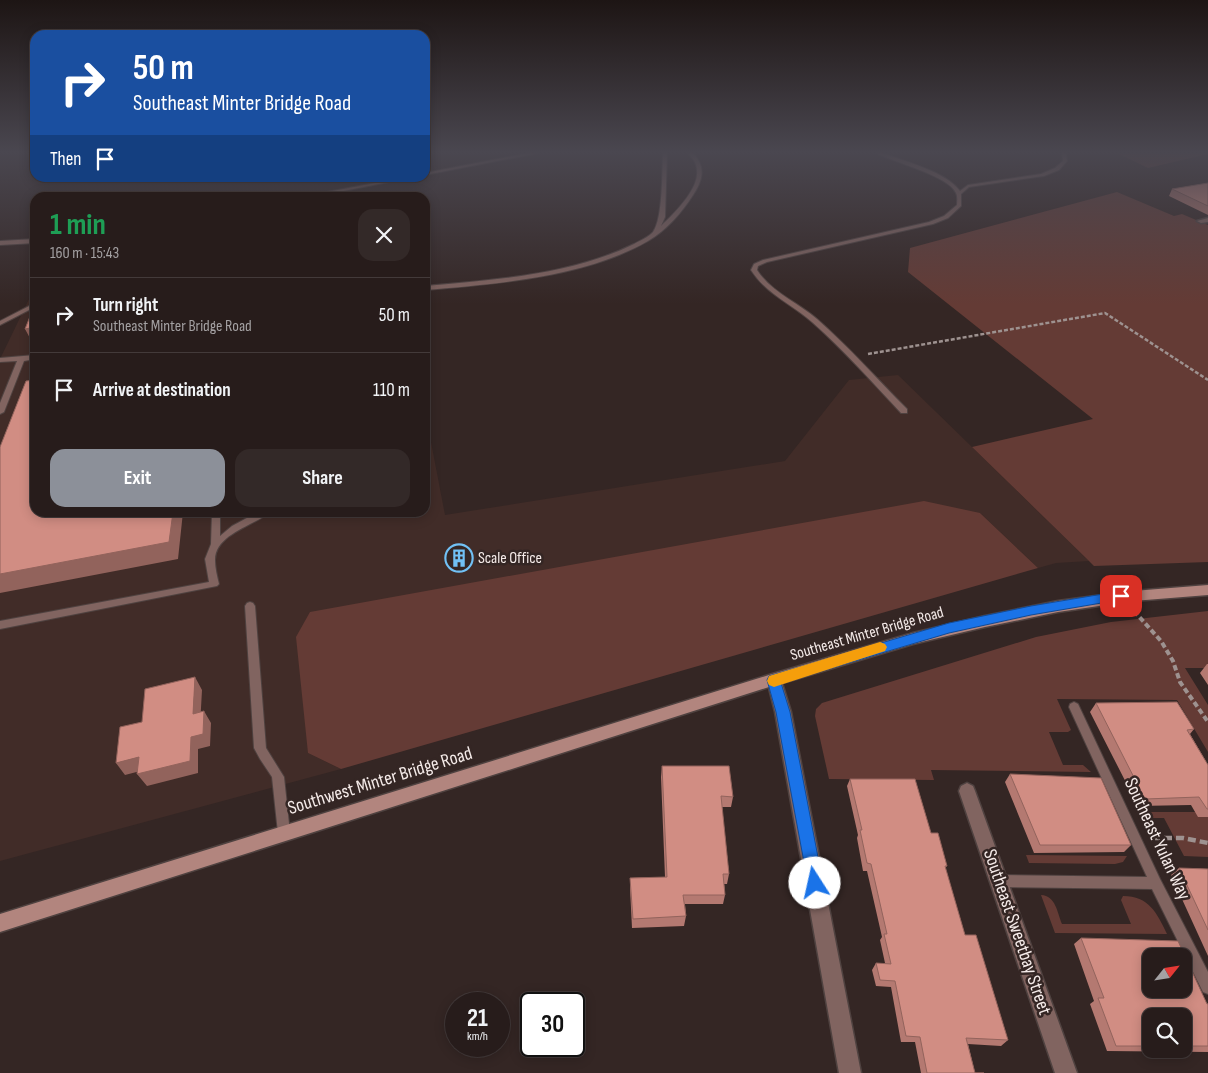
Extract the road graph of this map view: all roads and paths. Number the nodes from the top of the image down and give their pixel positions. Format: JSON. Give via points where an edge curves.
{"nodes":[{"id":1,"x":663,"y":203,"type":"edge"},
{"id":2,"x":685,"y":203,"type":"edge"},
{"id":3,"x":960,"y":203,"type":"edge"},
{"id":4,"x":655,"y":232,"type":"junction"},
{"id":5,"x":30,"y":241,"type":"edge"},
{"id":6,"x":0,"y":243,"type":"edge"},
{"id":7,"x":430,"y":287,"type":"edge"},
{"id":8,"x":30,"y":308,"type":"edge"},
{"id":9,"x":0,"y":323,"type":"edge"},
{"id":10,"x":852,"y":357,"type":"junction"},
{"id":11,"x":30,"y":358,"type":"edge"},
{"id":12,"x":22,"y":359,"type":"junction"},
{"id":13,"x":0,"y":360,"type":"edge"},
{"id":14,"x":1208,"y":380,"type":"edge"},
{"id":15,"x":904,"y":411,"type":"dead end"},
{"id":16,"x":0,"y":412,"type":"edge"},
{"id":17,"x":216,"y":517,"type":"edge"},
{"id":18,"x":256,"y":517,"type":"edge"},
{"id":19,"x":215,"y":544,"type":"junction"},
{"id":20,"x":1208,"y":590,"type":"edge"},
{"id":21,"x":1121,"y":596,"type":"junction"},
{"id":22,"x":250,"y":606,"type":"dead end"},
{"id":23,"x":0,"y":625,"type":"edge"},
{"id":24,"x":774,"y":680,"type":"junction"},
{"id":25,"x":1074,"y":707,"type":"dead end"},
{"id":26,"x":1208,"y":722,"type":"edge"},
{"id":27,"x":967,"y":791,"type":"dead end"},
{"id":28,"x":284,"y":834,"type":"junction"},
{"id":29,"x":1136,"y":838,"type":"junction"},
{"id":30,"x":1208,"y":843,"type":"edge"},
{"id":31,"x":1000,"y":881,"type":"junction"},
{"id":32,"x":1156,"y":883,"type":"junction"},
{"id":33,"x":0,"y":923,"type":"edge"},
{"id":34,"x":1208,"y":987,"type":"edge"},
{"id":35,"x":850,"y":1073,"type":"edge"},
{"id":36,"x":1066,"y":1073,"type":"edge"}],
"edges":[{"from":1,"to":4,"type":"lane","via":[[660,225]]},
{"from":2,"to":4,"type":"lane","via":[[670,222]]},
{"from":3,"to":10,"type":"lane","via":[[946,217],[931,223],[756,265],[757,277],[768,288],[812,318]]},
{"from":4,"to":7,"type":"lane","via":[[612,255],[568,268],[510,279]]},
{"from":5,"to":6,"type":"lane"},
{"from":8,"to":9,"type":"lane"},
{"from":10,"to":14,"type":"path","via":[[1105,313]]},
{"from":10,"to":15,"type":"lane"},
{"from":11,"to":12,"type":"lane"},
{"from":12,"to":13,"type":"lane"},
{"from":12,"to":16,"type":"lane"},
{"from":17,"to":19,"type":"lane"},
{"from":18,"to":19,"type":"lane"},
{"from":19,"to":23,"type":"lane","via":[[210,559],[214,584]]},
{"from":20,"to":21,"type":"main road","name":"Southeast Minter Bridge Road"},
{"from":21,"to":24,"type":"main road","name":"Southeast Minter Bridge Road","via":[[1031,610],[949,628]]},
{"from":21,"to":26,"type":"path","via":[[1161,641],[1180,682]]},
{"from":22,"to":28,"type":"lane","via":[[260,748],[278,777]]},
{"from":24,"to":28,"type":"main road","name":"Southwest Minter Bridge Road"},
{"from":24,"to":35,"type":"street","via":[[783,712]]},
{"from":25,"to":29,"type":"lane","name":"Southeast Yulan Way"},
{"from":27,"to":31,"type":"street","name":"Southeast Sweetbay Street"},
{"from":28,"to":33,"type":"main road","name":"Southwest Minter Bridge Road"},
{"from":29,"to":30,"type":"path","via":[[1183,838]]},
{"from":29,"to":32,"type":"lane","name":"Southeast Yulan Way"},
{"from":31,"to":32,"type":"lane"},
{"from":31,"to":36,"type":"street","name":"Southeast Sweetbay Street"},
{"from":32,"to":34,"type":"lane","name":"Southeast Yulan Way"}]}
